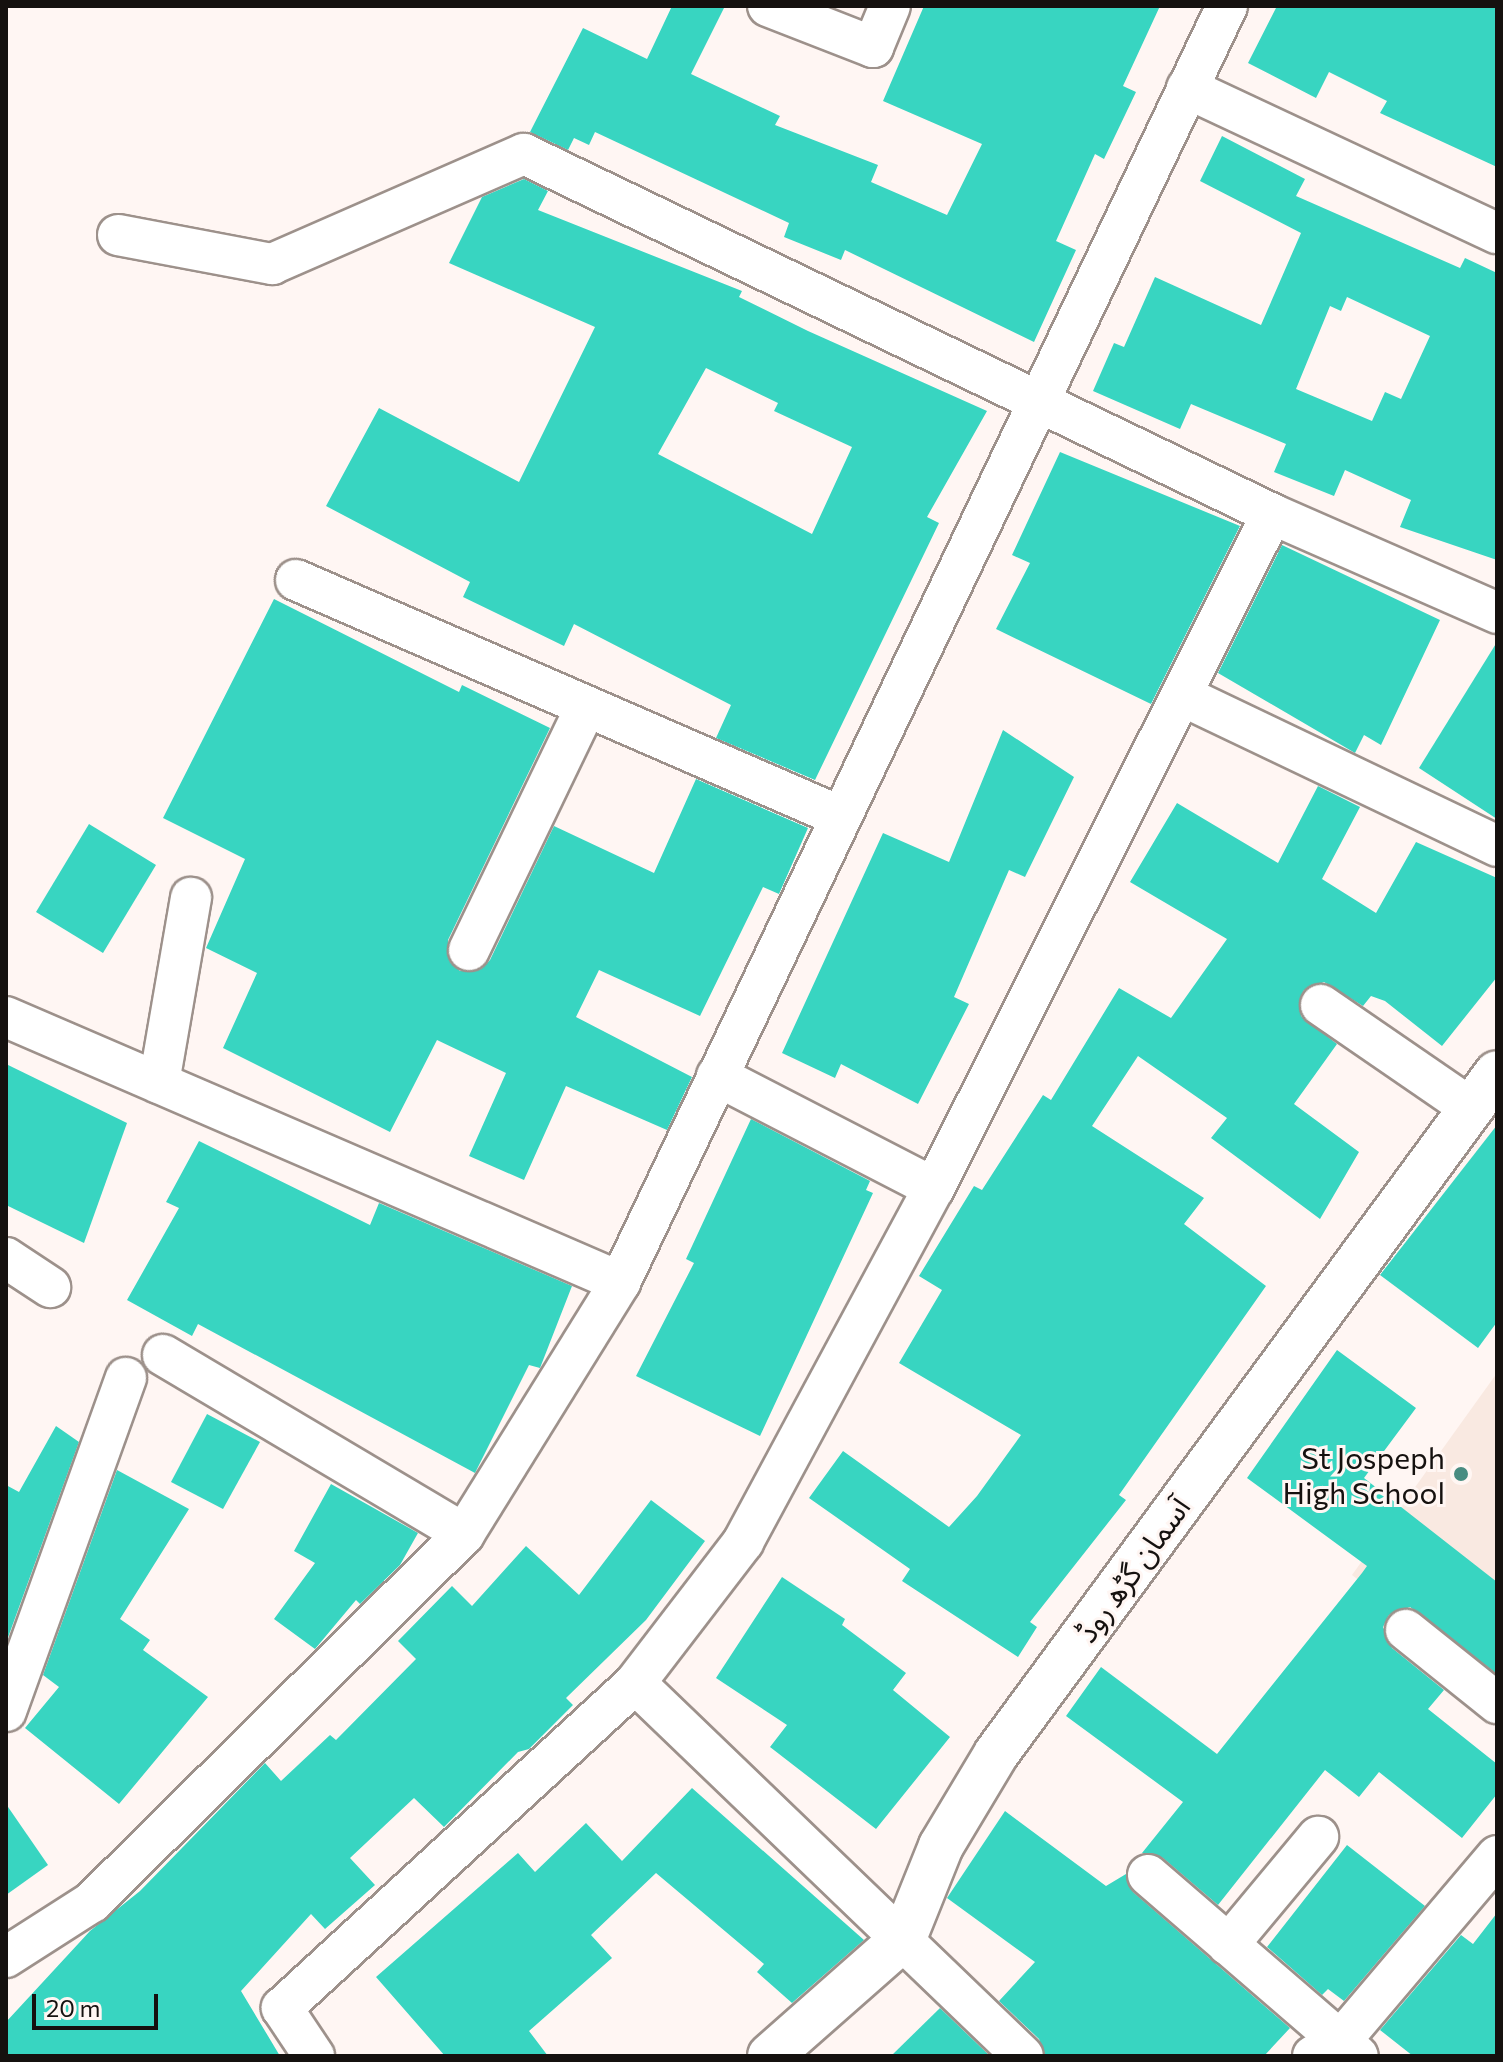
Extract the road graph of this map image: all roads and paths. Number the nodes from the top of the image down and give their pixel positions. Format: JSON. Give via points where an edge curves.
{"nodes":[{"id":1,"x":768,"y":6,"type":"edge"},
{"id":2,"x":890,"y":6,"type":"edge"},
{"id":3,"x":1227,"y":6,"type":"edge"},
{"id":4,"x":1187,"y":88,"type":"junction"},
{"id":5,"x":1497,"y":233,"type":"edge"},
{"id":6,"x":118,"y":235,"type":"dead end"},
{"id":7,"x":1036,"y":396,"type":"junction"},
{"id":8,"x":1272,"y":514,"type":"junction"},
{"id":9,"x":296,"y":580,"type":"dead end"},
{"id":10,"x":1497,"y":613,"type":"edge"},
{"id":11,"x":1183,"y":696,"type":"junction"},
{"id":12,"x":584,"y":711,"type":"junction"},
{"id":13,"x":839,"y":816,"type":"junction"},
{"id":14,"x":1497,"y":846,"type":"edge"},
{"id":15,"x":191,"y":898,"type":"dead end"},
{"id":16,"x":469,"y":950,"type":"dead end"},
{"id":17,"x":1321,"y":1005,"type":"dead end"},
{"id":18,"x":6,"y":1017,"type":"edge"},
{"id":19,"x":1497,"y":1073,"type":"edge"},
{"id":20,"x":717,"y":1076,"type":"junction"},
{"id":21,"x":159,"y":1083,"type":"junction"},
{"id":22,"x":1471,"y":1108,"type":"junction"},
{"id":23,"x":934,"y":1188,"type":"junction"},
{"id":24,"x":6,"y":1258,"type":"edge"},
{"id":25,"x":620,"y":1282,"type":"junction"},
{"id":26,"x":50,"y":1287,"type":"dead end"},
{"id":27,"x":163,"y":1355,"type":"dead end"},
{"id":28,"x":126,"y":1378,"type":"dead end"},
{"id":29,"x":464,"y":1534,"type":"junction"},
{"id":30,"x":1406,"y":1630,"type":"dead end"},
{"id":31,"x":635,"y":1683,"type":"junction"},
{"id":32,"x":1497,"y":1703,"type":"edge"},
{"id":33,"x":6,"y":1711,"type":"edge"},
{"id":34,"x":1318,"y":1837,"type":"dead end"},
{"id":35,"x":1497,"y":1856,"type":"edge"},
{"id":36,"x":1148,"y":1875,"type":"dead end"},
{"id":37,"x":904,"y":1938,"type":"junction"},
{"id":38,"x":1228,"y":1945,"type":"junction"},
{"id":39,"x":6,"y":1957,"type":"edge"},
{"id":40,"x":1338,"y":2050,"type":"edge"},
{"id":41,"x":314,"y":2056,"type":"edge"},
{"id":42,"x":770,"y":2056,"type":"edge"},
{"id":43,"x":1023,"y":2056,"type":"edge"}],
"edges":[{"from":1,"to":2,"type":"street","via":[[873,47]]},
{"from":3,"to":4,"type":"street"},
{"from":4,"to":5,"type":"street"},
{"from":4,"to":7,"type":"street"},
{"from":6,"to":7,"type":"street","via":[[272,264],[524,154]]},
{"from":7,"to":8,"type":"street"},
{"from":7,"to":13,"type":"street"},
{"from":8,"to":10,"type":"street"},
{"from":8,"to":11,"type":"street"},
{"from":9,"to":12,"type":"street"},
{"from":11,"to":14,"type":"street"},
{"from":11,"to":23,"type":"street"},
{"from":12,"to":13,"type":"street"},
{"from":12,"to":16,"type":"street"},
{"from":13,"to":20,"type":"street"},
{"from":15,"to":21,"type":"street"},
{"from":17,"to":22,"type":"street"},
{"from":18,"to":21,"type":"street"},
{"from":19,"to":22,"type":"street","name":"آسمان گڑھ روڈ"},
{"from":20,"to":23,"type":"street"},
{"from":20,"to":25,"type":"street"},
{"from":21,"to":25,"type":"street"},
{"from":22,"to":37,"type":"street","name":"آسمان گڑھ روڈ","via":[[996,1754],[941,1846]]},
{"from":23,"to":31,"type":"street","via":[[743,1542]]},
{"from":24,"to":26,"type":"street"},
{"from":25,"to":29,"type":"street"},
{"from":27,"to":29,"type":"street"},
{"from":28,"to":33,"type":"street"},
{"from":29,"to":39,"type":"street","via":[[92,1902]]},
{"from":30,"to":32,"type":"street"},
{"from":31,"to":37,"type":"street"},
{"from":31,"to":41,"type":"street","via":[[282,2008]]},
{"from":34,"to":38,"type":"street"},
{"from":35,"to":40,"type":"street"},
{"from":36,"to":38,"type":"street"},
{"from":37,"to":42,"type":"street","name":"آسمان گڑھ روڈ"},
{"from":37,"to":43,"type":"street"},
{"from":38,"to":40,"type":"street"}]}
